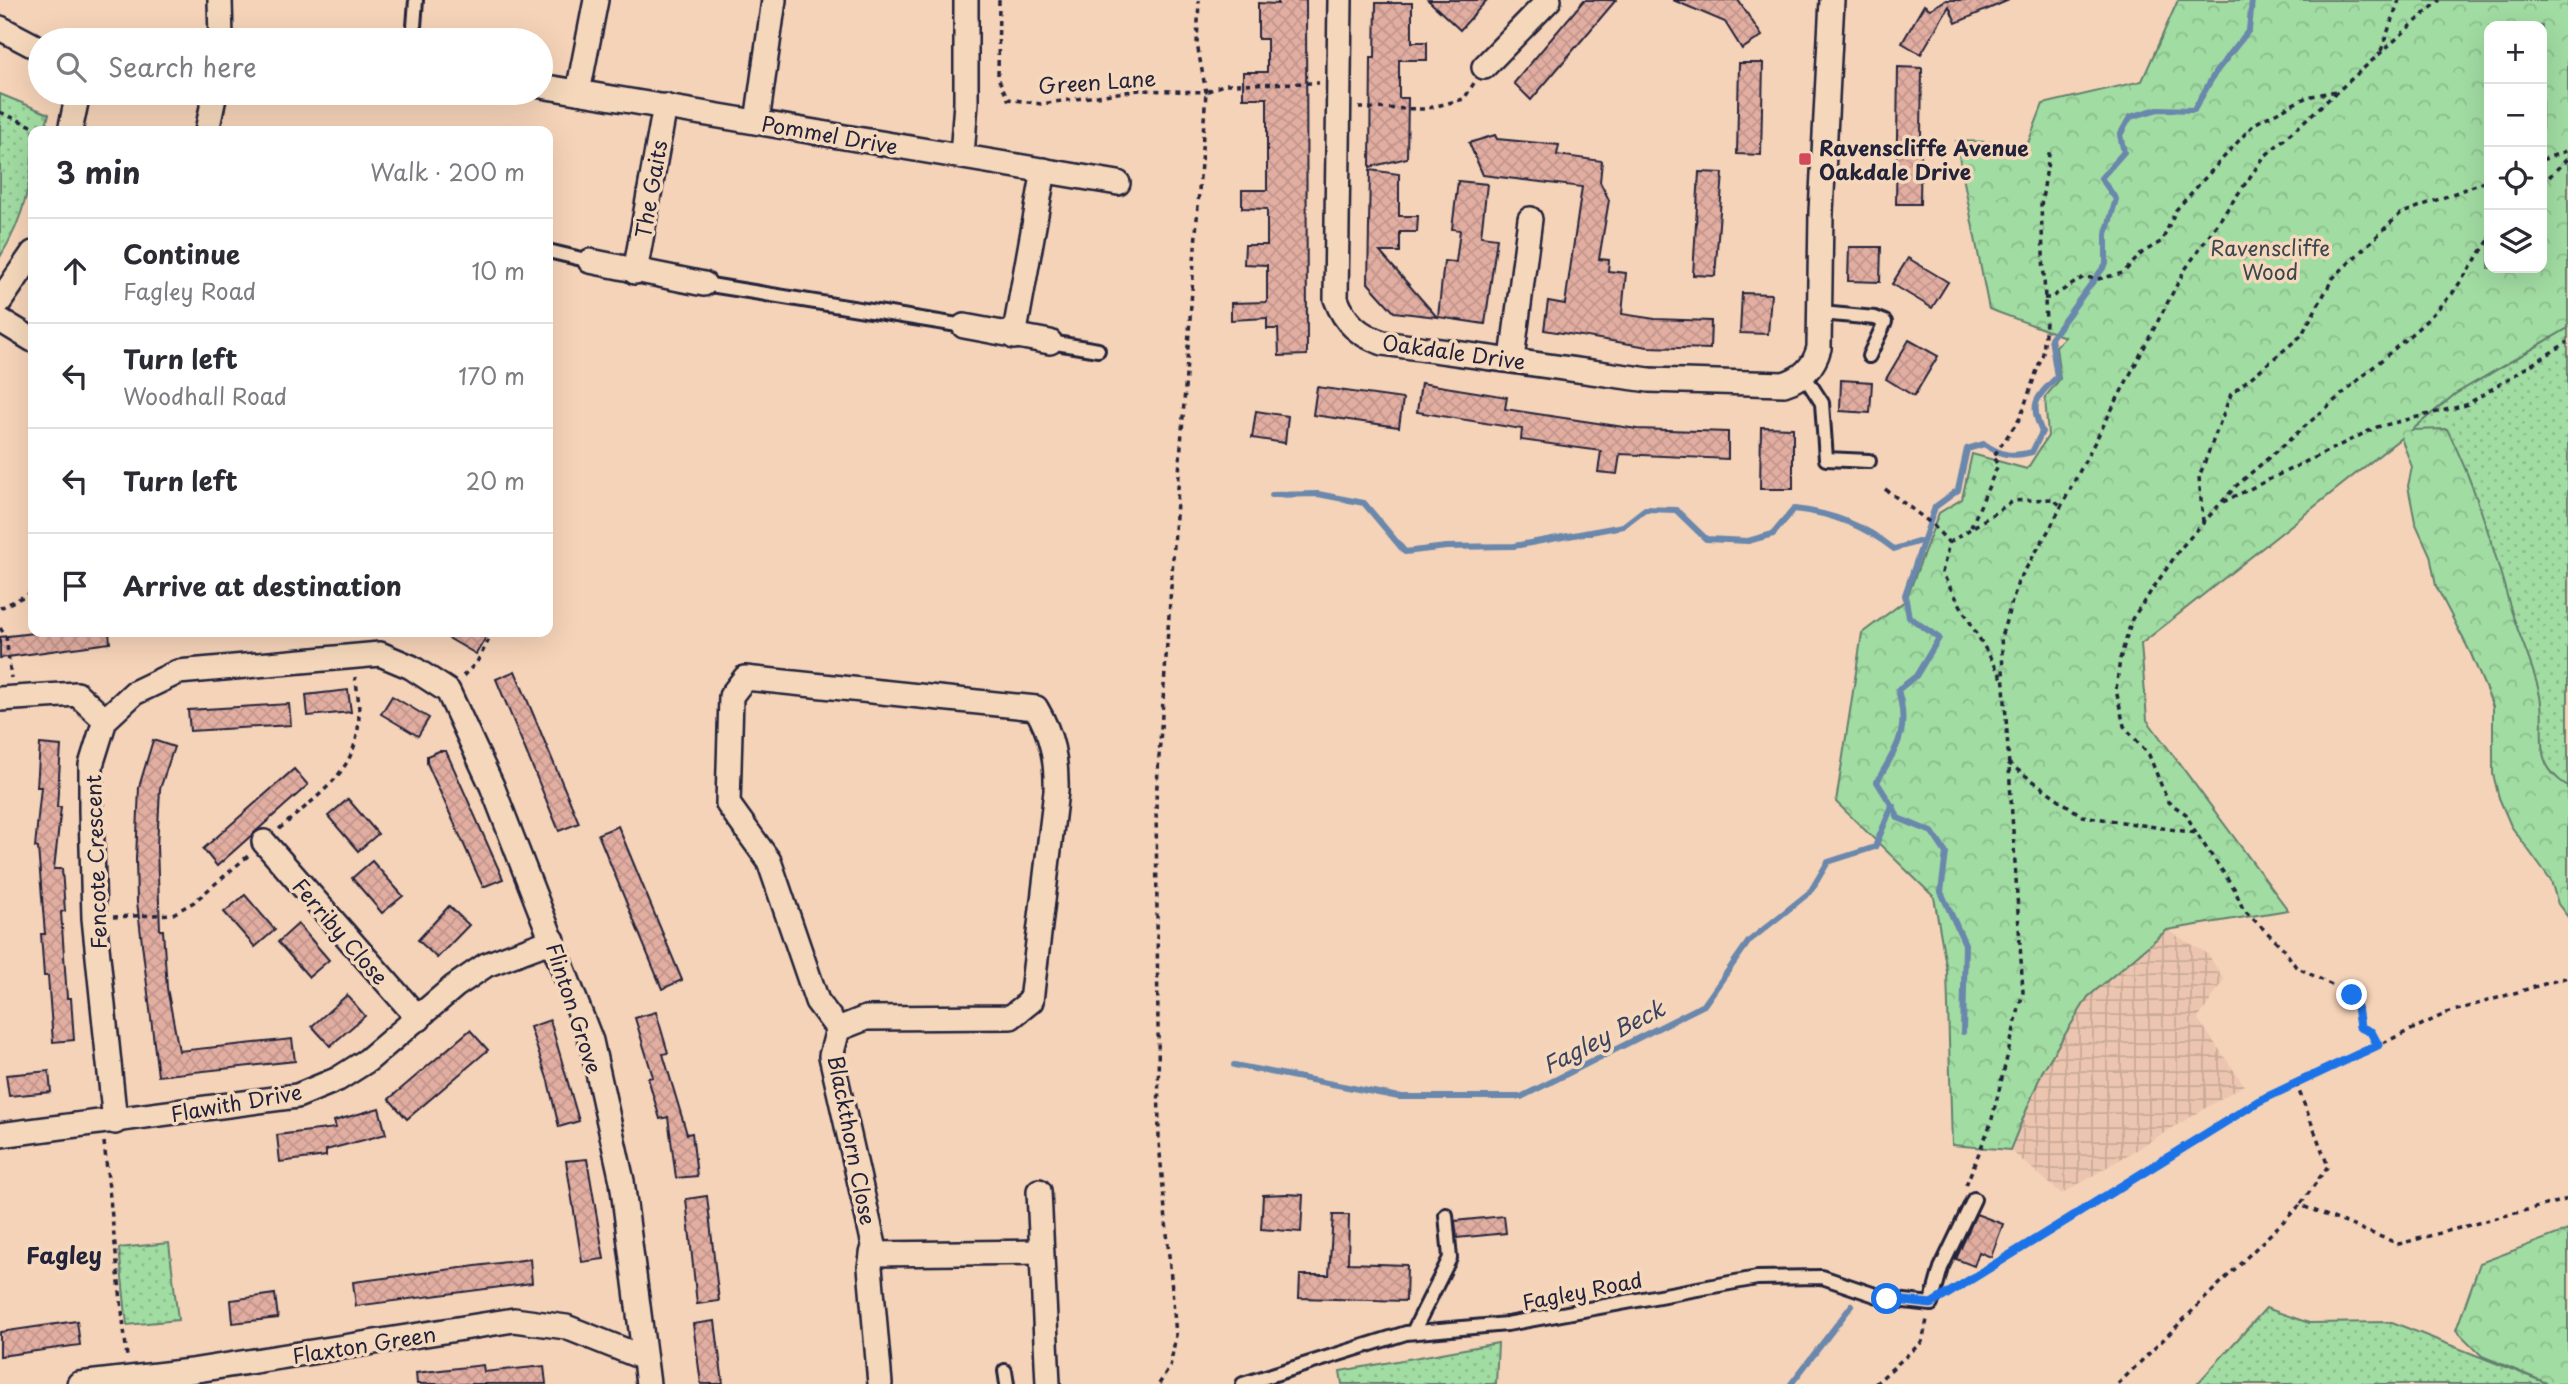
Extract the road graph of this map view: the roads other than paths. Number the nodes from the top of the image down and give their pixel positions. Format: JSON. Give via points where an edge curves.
{"nodes":[{"id":1,"x":220,"y":0,"type":"edge"},
{"id":2,"x":416,"y":0,"type":"edge"},
{"id":3,"x":596,"y":0,"type":"edge"},
{"id":4,"x":774,"y":0,"type":"edge"},
{"id":5,"x":966,"y":0,"type":"edge"},
{"id":6,"x":1340,"y":0,"type":"edge"},
{"id":7,"x":1549,"y":0,"type":"edge"},
{"id":8,"x":1832,"y":0,"type":"edge"},
{"id":9,"x":221,"y":28,"type":"edge"},
{"id":10,"x":414,"y":28,"type":"edge"},
{"id":11,"x":0,"y":29,"type":"edge"},
{"id":12,"x":28,"y":43,"type":"edge"},
{"id":13,"x":1484,"y":67,"type":"road end"},
{"id":14,"x":553,"y":88,"type":"edge"},
{"id":15,"x":578,"y":92,"type":"junction"},
{"id":16,"x":75,"y":105,"type":"edge"},
{"id":17,"x":665,"y":106,"type":"junction"},
{"id":18,"x":211,"y":112,"type":"edge"},
{"id":19,"x":757,"y":122,"type":"junction"},
{"id":20,"x":71,"y":126,"type":"edge"},
{"id":21,"x":198,"y":126,"type":"edge"},
{"id":22,"x":962,"y":156,"type":"junction"},
{"id":23,"x":1044,"y":170,"type":"junction"},
{"id":24,"x":1118,"y":183,"type":"dead end"},
{"id":25,"x":1530,"y":219,"type":"dead end"},
{"id":26,"x":553,"y":252,"type":"edge"},
{"id":27,"x":28,"y":260,"type":"edge"},
{"id":28,"x":590,"y":261,"type":"joint"},
{"id":29,"x":635,"y":272,"type":"junction"},
{"id":30,"x":704,"y":284,"type":"joint"},
{"id":31,"x":0,"y":301,"type":"edge"},
{"id":32,"x":1821,"y":313,"type":"junction"},
{"id":33,"x":0,"y":320,"type":"edge"},
{"id":34,"x":964,"y":326,"type":"joint"},
{"id":35,"x":28,"y":337,"type":"edge"},
{"id":36,"x":1014,"y":337,"type":"junction"},
{"id":37,"x":1049,"y":342,"type":"joint"},
{"id":38,"x":1098,"y":350,"type":"dead end"},
{"id":39,"x":1869,"y":356,"type":"dead end"},
{"id":40,"x":1512,"y":359,"type":"junction"},
{"id":41,"x":1804,"y":375,"type":"junction"},
{"id":42,"x":1868,"y":461,"type":"dead end"},
{"id":43,"x":7,"y":698,"type":"edge"},
{"id":44,"x":105,"y":720,"type":"junction"},
{"id":45,"x":264,"y":842,"type":"dead end"},
{"id":46,"x":553,"y":940,"type":"junction"},
{"id":47,"x":419,"y":1019,"type":"junction"},
{"id":48,"x":838,"y":1029,"type":"junction"},
{"id":49,"x":109,"y":1122,"type":"junction"},
{"id":50,"x":0,"y":1135,"type":"edge"},
{"id":51,"x":1039,"y":1191,"type":"dead end"},
{"id":52,"x":1974,"y":1199,"type":"dead end"},
{"id":53,"x":1447,"y":1215,"type":"dead end"},
{"id":54,"x":1041,"y":1252,"type":"junction"},
{"id":55,"x":872,"y":1254,"type":"junction"},
{"id":56,"x":1413,"y":1332,"type":"junction"},
{"id":57,"x":644,"y":1358,"type":"junction"},
{"id":58,"x":79,"y":1384,"type":"edge"},
{"id":59,"x":648,"y":1384,"type":"edge"},
{"id":60,"x":880,"y":1384,"type":"edge"},
{"id":61,"x":1048,"y":1384,"type":"edge"},
{"id":62,"x":1243,"y":1384,"type":"edge"}],
"edges":[{"from":1,"to":9,"type":"street"},
{"from":2,"to":10,"type":"lane"},
{"from":3,"to":15,"type":"street"},
{"from":4,"to":19,"type":"street"},
{"from":5,"to":22,"type":"street"},
{"from":6,"to":40,"type":"street","name":"Oakdale Drive","via":[[1331,83],[1336,299],[1341,312],[1359,332],[1383,343]]},
{"from":7,"to":13,"type":"street"},
{"from":8,"to":32,"type":"street","via":[[1821,212]]},
{"from":11,"to":12,"type":"street"},
{"from":14,"to":15,"type":"street","name":"Pommel Drive"},
{"from":15,"to":17,"type":"street","name":"Pommel Drive"},
{"from":16,"to":20,"type":"street"},
{"from":17,"to":19,"type":"street","name":"Pommel Drive"},
{"from":17,"to":29,"type":"street","name":"The Gaits"},
{"from":18,"to":21,"type":"lane"},
{"from":19,"to":22,"type":"street","name":"Pommel Drive"},
{"from":22,"to":23,"type":"street","name":"Pommel Drive"},
{"from":23,"to":24,"type":"street","name":"Pommel Drive"},
{"from":23,"to":36,"type":"street"},
{"from":25,"to":40,"type":"street"},
{"from":26,"to":28,"type":"lane"},
{"from":27,"to":31,"type":"street"},
{"from":28,"to":29,"type":"street"},
{"from":29,"to":30,"type":"street"},
{"from":30,"to":34,"type":"lane"},
{"from":32,"to":39,"type":"lane","via":[[1885,322]]},
{"from":32,"to":41,"type":"street","via":[[1816,358]]},
{"from":33,"to":35,"type":"street"},
{"from":34,"to":36,"type":"street"},
{"from":36,"to":37,"type":"street"},
{"from":37,"to":38,"type":"lane"},
{"from":40,"to":41,"type":"street","name":"Oakdale Drive","via":[[1649,380],[1784,384]]},
{"from":41,"to":42,"type":"lane","via":[[1822,403],[1826,459]]},
{"from":43,"to":44,"type":"street","via":[[77,694]]},
{"from":44,"to":46,"type":"street","name":"Flinton Grove","via":[[134,693],[178,672],[380,654],[411,667],[448,691],[492,786]]},
{"from":44,"to":49,"type":"street","name":"Fencote Crescent","via":[[92,765],[91,811]]},
{"from":45,"to":47,"type":"street","name":"Ferriby Close"},
{"from":46,"to":47,"type":"street","name":"Flawith Drive","via":[[486,965]]},
{"from":46,"to":57,"type":"street","name":"Flinton Grove","via":[[591,1041],[621,1181]]},
{"from":47,"to":49,"type":"street","name":"Flawith Drive","via":[[338,1079],[296,1096]]},
{"from":48,"to":48,"type":"street","name":"Blackthorn Close","via":[[866,1018],[1011,1017],[1031,1001],[1057,761],[1036,708],[745,678],[731,696],[729,804],[769,861],[817,1000]]},
{"from":48,"to":55,"type":"street","name":"Blackthorn Close","via":[[831,1056],[874,1245]]},
{"from":49,"to":50,"type":"street","name":"Flawith Drive"},
{"from":51,"to":54,"type":"street"},
{"from":52,"to":56,"type":"lane","name":"Fagley Road","via":[[1941,1268],[1931,1304],[1887,1299],[1822,1277],[1757,1278],[1507,1324]]},
{"from":53,"to":56,"type":"lane","via":[[1450,1258]]},
{"from":54,"to":55,"type":"street"},
{"from":54,"to":61,"type":"street"},
{"from":55,"to":60,"type":"street","name":"Blackthorn Close"},
{"from":56,"to":62,"type":"lane","name":"Fagley Road"},
{"from":57,"to":58,"type":"street","name":"Flaxton Green","via":[[566,1327],[514,1320]]},
{"from":57,"to":59,"type":"street","name":"Flinton Grove"}]}
